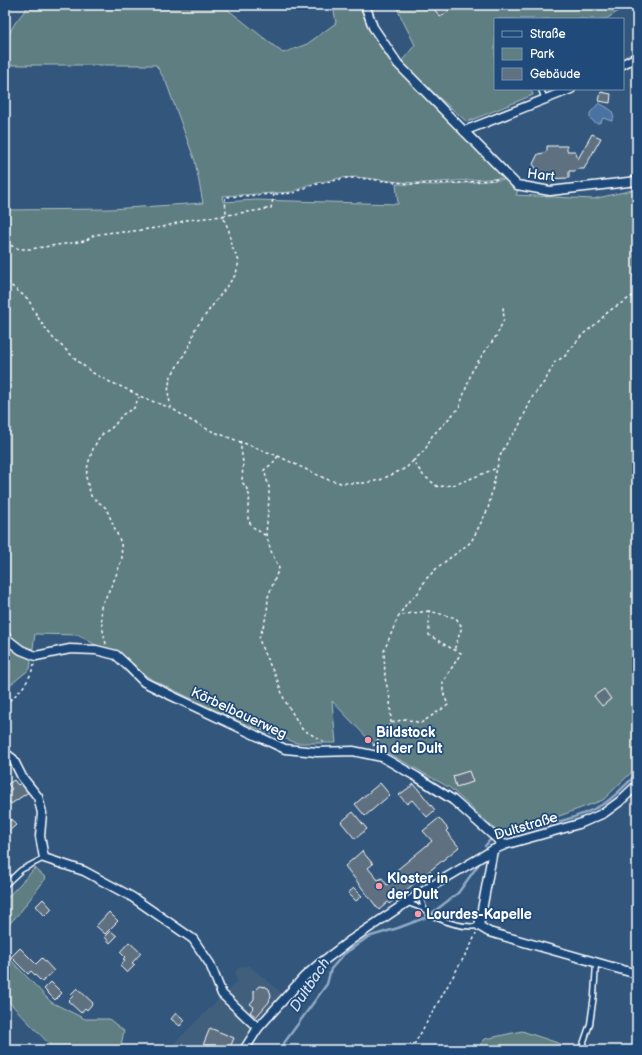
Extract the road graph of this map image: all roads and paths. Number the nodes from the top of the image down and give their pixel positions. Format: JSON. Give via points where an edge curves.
{"nodes":[{"id":1,"x":365,"y":5,"type":"edge"},
{"id":2,"x":637,"y":57,"type":"edge"},
{"id":3,"x":624,"y":64,"type":"edge"},
{"id":4,"x":541,"y":90,"type":"edge"},
{"id":5,"x":569,"y":90,"type":"edge"},
{"id":6,"x":545,"y":100,"type":"junction"},
{"id":7,"x":464,"y":131,"type":"junction"},
{"id":8,"x":510,"y":178,"type":"junction"},
{"id":9,"x":637,"y":181,"type":"edge"},
{"id":10,"x":274,"y":194,"type":"junction"},
{"id":11,"x":223,"y":216,"type":"junction"},
{"id":12,"x":5,"y":243,"type":"edge"},
{"id":13,"x":5,"y":276,"type":"edge"},
{"id":14,"x":637,"y":293,"type":"edge"},
{"id":15,"x":502,"y":306,"type":"dead end"},
{"id":16,"x":140,"y":396,"type":"junction"},
{"id":17,"x":171,"y":408,"type":"junction"},
{"id":18,"x":240,"y":441,"type":"junction"},
{"id":19,"x":278,"y":456,"type":"junction"},
{"id":20,"x":413,"y":461,"type":"junction"},
{"id":21,"x":496,"y":468,"type":"junction"},
{"id":22,"x":266,"y":536,"type":"junction"},
{"id":23,"x":429,"y":611,"type":"junction"},
{"id":24,"x":398,"y":617,"type":"junction"},
{"id":25,"x":5,"y":635,"type":"edge"},
{"id":26,"x":454,"y":650,"type":"junction"},
{"id":27,"x":108,"y":653,"type":"junction"},
{"id":28,"x":36,"y":656,"type":"junction"},
{"id":29,"x":5,"y":704,"type":"edge"},
{"id":30,"x":391,"y":723,"type":"junction"},
{"id":31,"x":326,"y":743,"type":"dead end"},
{"id":32,"x":5,"y":754,"type":"edge"},
{"id":33,"x":382,"y":757,"type":"junction"},
{"id":34,"x":637,"y":784,"type":"edge"},
{"id":35,"x":504,"y":845,"type":"junction"},
{"id":36,"x":493,"y":850,"type":"junction"},
{"id":37,"x":44,"y":858,"type":"junction"},
{"id":38,"x":5,"y":885,"type":"edge"},
{"id":39,"x":420,"y":894,"type":"junction"},
{"id":40,"x":406,"y":902,"type":"junction"},
{"id":41,"x":424,"y":910,"type":"junction"},
{"id":42,"x":428,"y":913,"type":"dead end"},
{"id":43,"x":435,"y":917,"type":"dead end"},
{"id":44,"x":479,"y":926,"type":"junction"},
{"id":45,"x":596,"y":964,"type":"junction"},
{"id":46,"x":637,"y":974,"type":"edge"},
{"id":47,"x":258,"y":1028,"type":"junction"},
{"id":48,"x":244,"y":1050,"type":"edge"},
{"id":49,"x":411,"y":1050,"type":"edge"},
{"id":50,"x":581,"y":1050,"type":"edge"}],
"edges":[{"from":1,"to":7,"type":"street","name":"Hart","via":[[373,26],[398,64]]},
{"from":2,"to":3,"type":"street"},
{"from":4,"to":6,"type":"lane"},
{"from":5,"to":6,"type":"street"},
{"from":6,"to":7,"type":"street"},
{"from":7,"to":8,"type":"street","name":"Hart"},
{"from":8,"to":9,"type":"street","name":"Hart","via":[[517,185],[550,191]]},
{"from":8,"to":10,"type":"path","via":[[412,184],[346,178],[309,186],[294,193]]},
{"from":10,"to":11,"type":"path","via":[[271,208]]},
{"from":10,"to":11,"type":"path","via":[[225,196],[226,213]]},
{"from":11,"to":12,"type":"path","via":[[187,220],[157,228],[94,235],[86,240],[30,249],[19,249]]},
{"from":11,"to":17,"type":"path","via":[[239,261],[236,274],[195,329],[191,344],[170,378],[168,392]]},
{"from":13,"to":16,"type":"path","via":[[10,284],[28,299],[53,338],[80,363],[92,373]]},
{"from":14,"to":21,"type":"path","via":[[609,311],[582,335],[565,356],[555,362],[533,396],[517,430],[509,439]]},
{"from":15,"to":20,"type":"path","via":[[504,319],[497,335],[472,371],[459,408],[432,436],[425,450]]},
{"from":16,"to":17,"type":"path"},
{"from":16,"to":27,"type":"path","via":[[134,408],[122,415],[114,426],[100,436],[90,457],[86,477],[91,496],[106,508],[122,543],[122,559],[102,607],[102,626]]},
{"from":17,"to":18,"type":"path","via":[[209,430]]},
{"from":18,"to":19,"type":"path"},
{"from":18,"to":22,"type":"path","via":[[242,482],[250,497],[248,520],[253,528]]},
{"from":19,"to":20,"type":"path","via":[[326,479],[341,483],[380,480],[406,468]]},
{"from":19,"to":22,"type":"path","via":[[264,470],[269,488]]},
{"from":20,"to":21,"type":"path","via":[[423,475],[438,487],[458,484]]},
{"from":21,"to":24,"type":"path","via":[[488,509],[470,542],[426,579]]},
{"from":22,"to":31,"type":"path","via":[[279,568],[268,598],[267,614],[259,639],[284,699],[302,729]]},
{"from":23,"to":24,"type":"path"},
{"from":23,"to":26,"type":"path","via":[[429,635]]},
{"from":23,"to":26,"type":"path","via":[[456,618],[462,627]]},
{"from":24,"to":30,"type":"path","via":[[384,651]]},
{"from":25,"to":28,"type":"street","via":[[22,650]]},
{"from":26,"to":30,"type":"path","via":[[461,653],[443,682],[443,692],[448,706],[421,723],[405,719]]},
{"from":27,"to":28,"type":"street","name":"Körbelbauerweg","via":[[70,649]]},
{"from":27,"to":33,"type":"street","name":"Körbelbauerweg","via":[[116,655],[144,682],[285,749],[317,752],[353,751]]},
{"from":28,"to":29,"type":"path","via":[[32,671],[21,692]]},
{"from":30,"to":33,"type":"path","via":[[372,749]]},
{"from":32,"to":37,"type":"street","via":[[12,759],[38,797],[42,813],[40,836]]},
{"from":33,"to":35,"type":"street","name":"Körbelbauerweg","via":[[453,800]]},
{"from":34,"to":35,"type":"street","name":"Dultstraße","via":[[604,813],[579,824]]},
{"from":35,"to":36,"type":"street","name":"Dultstraße"},
{"from":36,"to":39,"type":"street","name":"Dultstraße"},
{"from":36,"to":44,"type":"street"},
{"from":37,"to":38,"type":"lane","via":[[21,870]]},
{"from":37,"to":47,"type":"street","via":[[84,871],[132,897],[193,939],[210,964],[222,994]]},
{"from":39,"to":40,"type":"street","name":"Dultstraße"},
{"from":39,"to":41,"type":"lane"},
{"from":40,"to":41,"type":"lane"},
{"from":40,"to":47,"type":"street","name":"Dultstraße","via":[[304,977]]},
{"from":41,"to":42,"type":"lane"},
{"from":43,"to":44,"type":"lane","via":[[446,922]]},
{"from":44,"to":45,"type":"street","via":[[489,932]]},
{"from":44,"to":49,"type":"path","via":[[472,943]]},
{"from":45,"to":46,"type":"street"},
{"from":45,"to":50,"type":"lane","via":[[590,1024]]},
{"from":47,"to":48,"type":"street","name":"Dultstraße"}]}
